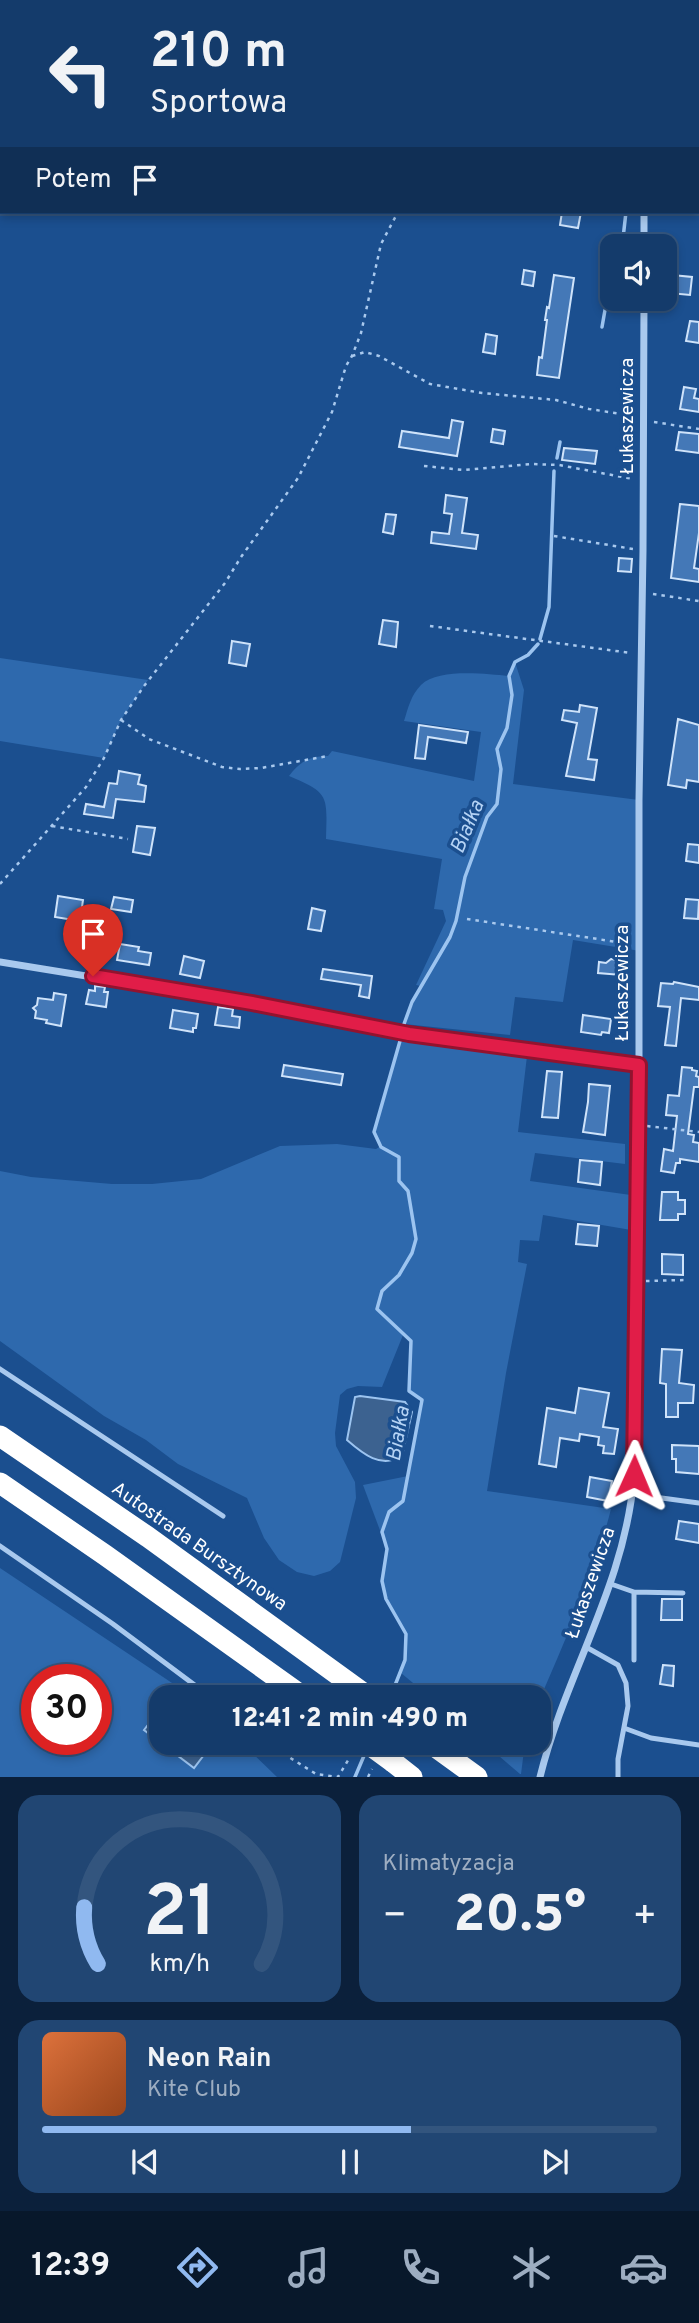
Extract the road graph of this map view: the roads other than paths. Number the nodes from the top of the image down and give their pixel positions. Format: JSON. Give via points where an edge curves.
{"nodes":[{"id":1,"x":644,"y":214,"type":"edge"},
{"id":2,"x":644,"y":234,"type":"edge"},
{"id":3,"x":644,"y":311,"type":"edge"},
{"id":4,"x":0,"y":962,"type":"edge"},
{"id":5,"x":639,"y":1065,"type":"junction"},
{"id":6,"x":0,"y":1369,"type":"edge"},
{"id":7,"x":0,"y":1436,"type":"edge"},
{"id":8,"x":0,"y":1483,"type":"edge"},
{"id":9,"x":632,"y":1493,"type":"junction"},
{"id":10,"x":699,"y":1503,"type":"edge"},
{"id":11,"x":223,"y":1516,"type":"dead end"},
{"id":12,"x":0,"y":1546,"type":"edge"},
{"id":13,"x":611,"y":1584,"type":"junction"},
{"id":14,"x":634,"y":1592,"type":"junction"},
{"id":15,"x":682,"y":1593,"type":"dead end"},
{"id":16,"x":586,"y":1647,"type":"junction"},
{"id":17,"x":634,"y":1660,"type":"dead end"},
{"id":18,"x":195,"y":1685,"type":"edge"},
{"id":19,"x":287,"y":1685,"type":"edge"},
{"id":20,"x":354,"y":1685,"type":"edge"},
{"id":21,"x":624,"y":1728,"type":"junction"},
{"id":22,"x":699,"y":1745,"type":"edge"},
{"id":23,"x":383,"y":1755,"type":"edge"},
{"id":24,"x":447,"y":1755,"type":"edge"},
{"id":25,"x":412,"y":1777,"type":"edge"},
{"id":26,"x":477,"y":1777,"type":"edge"},
{"id":27,"x":540,"y":1777,"type":"edge"},
{"id":28,"x":618,"y":1777,"type":"edge"}],
"edges":[{"from":1,"to":2,"type":"street"},
{"from":3,"to":5,"type":"street","name":"Łukaszewicza"},
{"from":4,"to":5,"type":"street","via":[[239,1000],[409,1034]]},
{"from":5,"to":9,"type":"street","name":"Łukaszewicza"},
{"from":6,"to":11,"type":"lane"},
{"from":7,"to":20,"type":"highway","name":"Autostrada Bursztynowa"},
{"from":8,"to":19,"type":"highway"},
{"from":9,"to":10,"type":"lane"},
{"from":9,"to":13,"type":"street","name":"Łukaszewicza"},
{"from":12,"to":18,"type":"lane"},
{"from":13,"to":14,"type":"lane"},
{"from":13,"to":16,"type":"street","name":"Łukaszewicza"},
{"from":14,"to":15,"type":"lane"},
{"from":14,"to":17,"type":"lane"},
{"from":16,"to":21,"type":"lane","via":[[610,1659],[623,1673],[628,1706]]},
{"from":16,"to":27,"type":"street","name":"Łukaszewicza","via":[[556,1719]]},
{"from":21,"to":22,"type":"lane","via":[[651,1738]]},
{"from":21,"to":28,"type":"lane"},
{"from":23,"to":25,"type":"highway","bridge":true},
{"from":24,"to":26,"type":"highway"}]}
